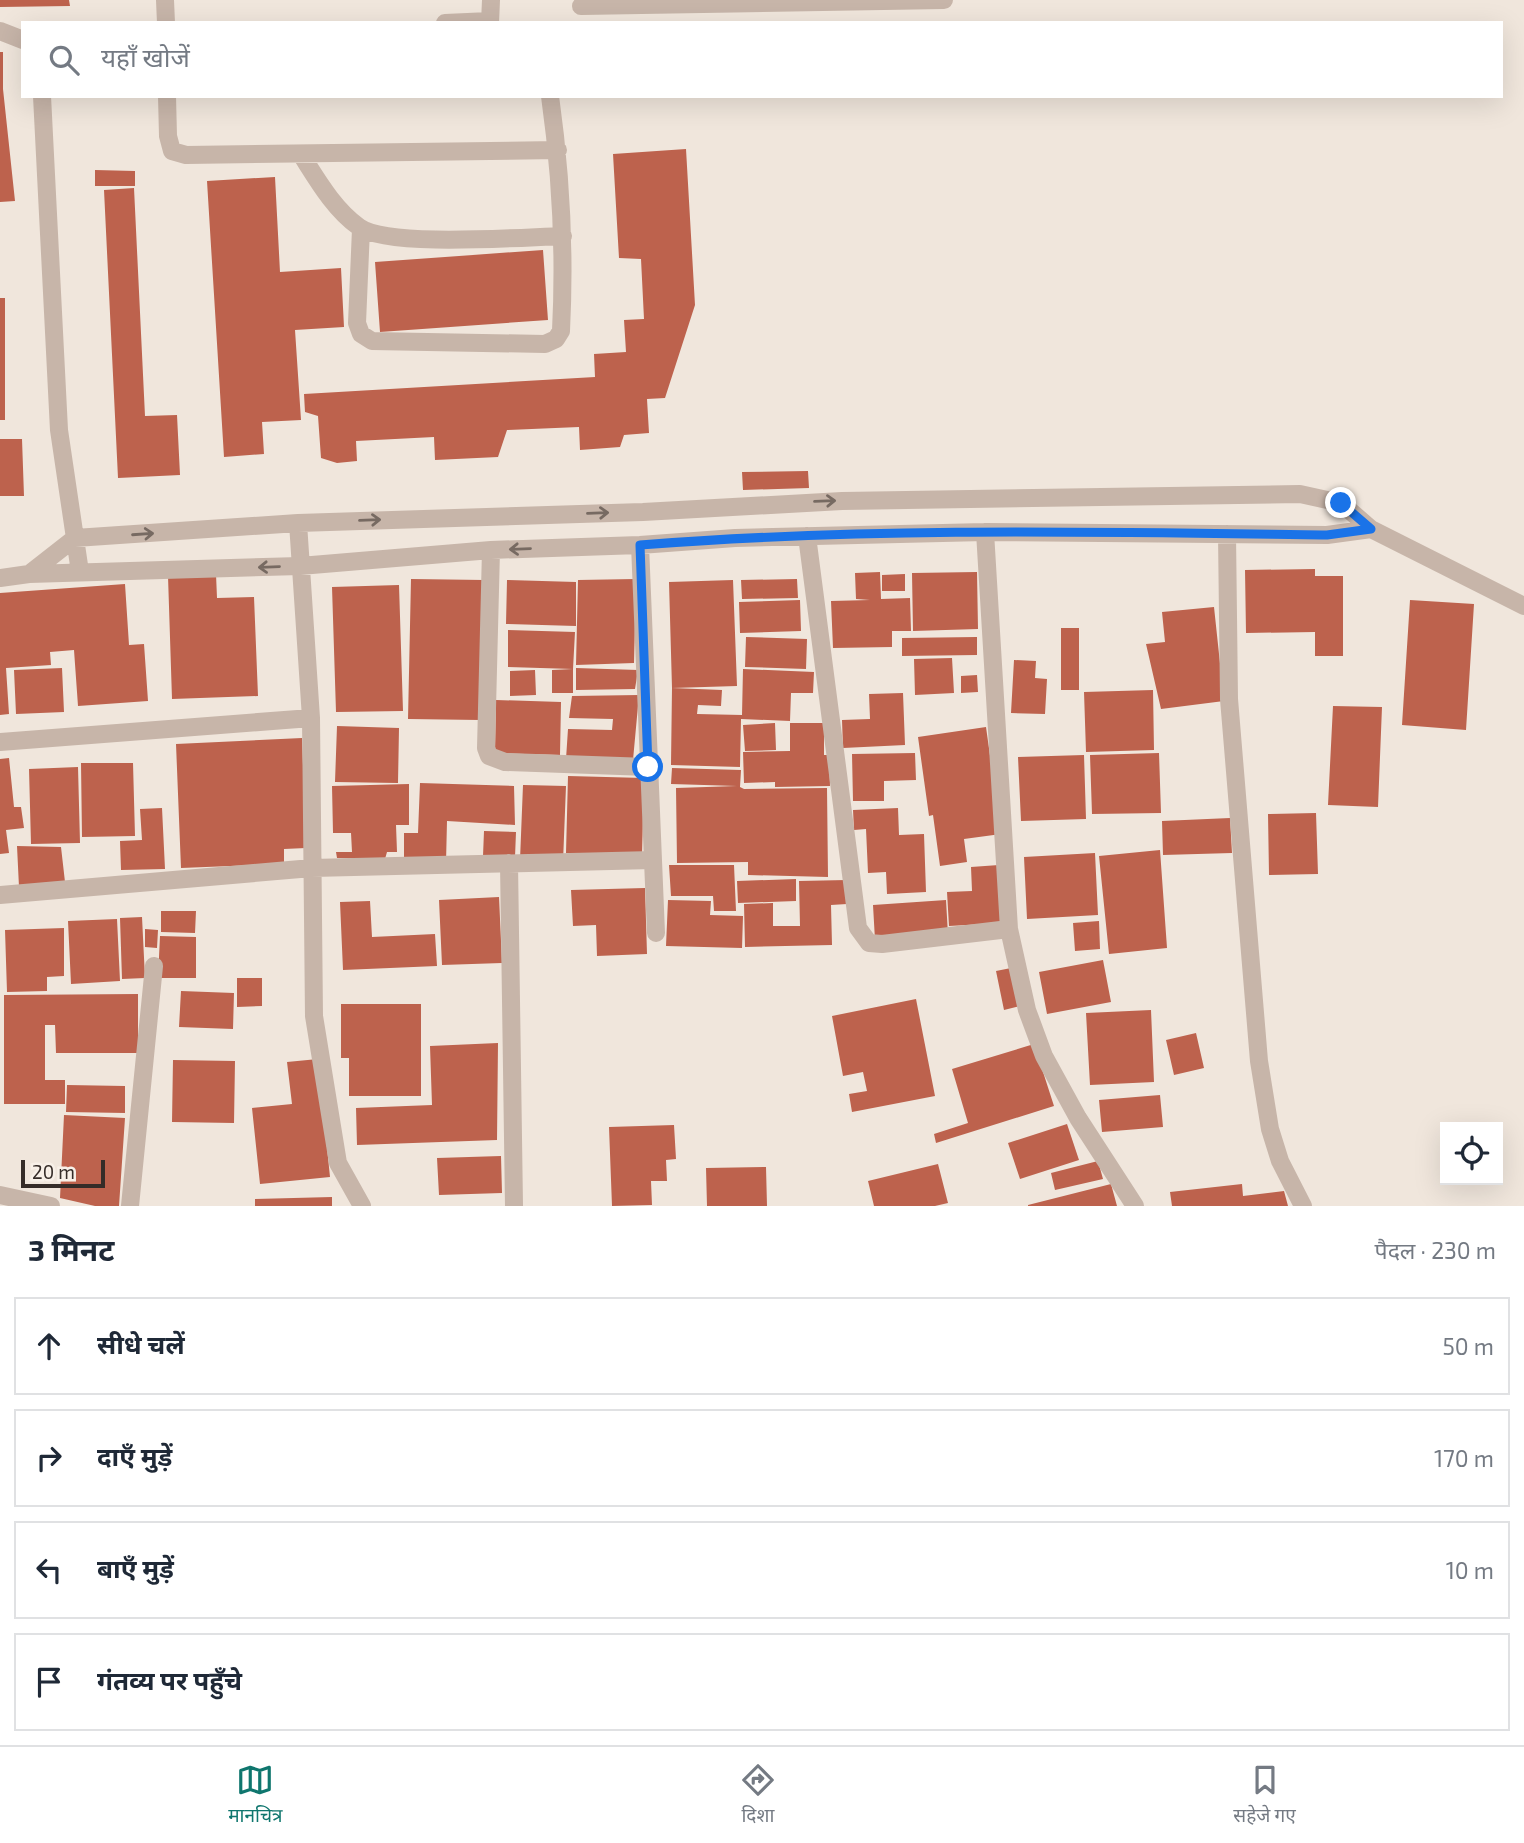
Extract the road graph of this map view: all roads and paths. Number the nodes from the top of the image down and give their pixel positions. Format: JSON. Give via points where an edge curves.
{"nodes":[{"id":1,"x":165,"y":0,"type":"edge"},
{"id":2,"x":492,"y":0,"type":"edge"},
{"id":3,"x":944,"y":0,"type":"edge"},
{"id":4,"x":580,"y":10,"type":"edge"},
{"id":5,"x":166,"y":21,"type":"edge"},
{"id":6,"x":490,"y":21,"type":"edge"},
{"id":7,"x":0,"y":31,"type":"edge"},
{"id":8,"x":21,"y":39,"type":"edge"},
{"id":9,"x":42,"y":98,"type":"edge"},
{"id":10,"x":167,"y":98,"type":"edge"},
{"id":11,"x":550,"y":98,"type":"edge"},
{"id":12,"x":558,"y":150,"type":"junction"},
{"id":13,"x":303,"y":156,"type":"junction"},
{"id":14,"x":361,"y":229,"type":"junction"},
{"id":15,"x":563,"y":236,"type":"junction"},
{"id":16,"x":298,"y":523,"type":"junction"},
{"id":17,"x":1371,"y":529,"type":"junction"},
{"id":18,"x":985,"y":532,"type":"junction"},
{"id":19,"x":1227,"y":534,"type":"junction"},
{"id":20,"x":807,"y":536,"type":"junction"},
{"id":21,"x":75,"y":538,"type":"junction"},
{"id":22,"x":640,"y":545,"type":"junction"},
{"id":23,"x":491,"y":550,"type":"junction"},
{"id":24,"x":300,"y":566,"type":"junction"},
{"id":25,"x":80,"y":572,"type":"junction"},
{"id":26,"x":29,"y":574,"type":"junction"},
{"id":27,"x":0,"y":578,"type":"edge"},
{"id":28,"x":1524,"y":606,"type":"edge"},
{"id":29,"x":311,"y":719,"type":"junction"},
{"id":30,"x":0,"y":742,"type":"edge"},
{"id":31,"x":648,"y":767,"type":"junction"},
{"id":32,"x":653,"y":860,"type":"junction"},
{"id":33,"x":509,"y":863,"type":"junction"},
{"id":34,"x":312,"y":868,"type":"junction"},
{"id":35,"x":0,"y":895,"type":"edge"},
{"id":36,"x":1009,"y":929,"type":"junction"},
{"id":37,"x":656,"y":933,"type":"dead end"},
{"id":38,"x":154,"y":966,"type":"dead end"},
{"id":39,"x":0,"y":1195,"type":"edge"},
{"id":40,"x":51,"y":1206,"type":"edge"},
{"id":41,"x":131,"y":1206,"type":"edge"},
{"id":42,"x":362,"y":1206,"type":"edge"},
{"id":43,"x":514,"y":1206,"type":"edge"},
{"id":44,"x":1135,"y":1206,"type":"edge"},
{"id":45,"x":1303,"y":1206,"type":"edge"}],
"edges":[{"from":1,"to":5,"type":"street"},
{"from":2,"to":6,"type":"street"},
{"from":3,"to":4,"type":"street"},
{"from":7,"to":8,"type":"street"},
{"from":9,"to":21,"type":"street","via":[[59,430]]},
{"from":10,"to":13,"type":"street","via":[[172,151]]},
{"from":11,"to":12,"type":"street"},
{"from":12,"to":13,"type":"street"},
{"from":12,"to":15,"type":"street"},
{"from":13,"to":14,"type":"street","via":[[328,196]]},
{"from":14,"to":15,"type":"street","via":[[412,239]]},
{"from":14,"to":15,"type":"street","via":[[357,323],[360,334],[372,341],[545,344],[556,339],[561,331]]},
{"from":16,"to":17,"type":"street","one_way":true,"via":[[643,512],[817,501],[1300,494],[1341,503]]},
{"from":21,"to":16,"type":"street","one_way":true},
{"from":16,"to":24,"type":"street"},
{"from":17,"to":19,"type":"street","via":[[1327,535]]},
{"from":17,"to":28,"type":"street"},
{"from":18,"to":19,"type":"street"},
{"from":18,"to":20,"type":"street"},
{"from":18,"to":36,"type":"street"},
{"from":19,"to":45,"type":"street","via":[[1229,699],[1259,1061],[1270,1129]]},
{"from":20,"to":22,"type":"street"},
{"from":20,"to":36,"type":"street","via":[[858,928],[869,943],[883,944]]},
{"from":21,"to":25,"type":"street"},
{"from":21,"to":26,"type":"street"},
{"from":22,"to":23,"type":"street","one_way":true},
{"from":22,"to":31,"type":"street"},
{"from":23,"to":24,"type":"street"},
{"from":23,"to":31,"type":"street","via":[[489,755],[505,762]]},
{"from":24,"to":25,"type":"street","one_way":true},
{"from":24,"to":29,"type":"street"},
{"from":25,"to":26,"type":"street"},
{"from":26,"to":27,"type":"street"},
{"from":29,"to":30,"type":"street"},
{"from":29,"to":34,"type":"street"},
{"from":31,"to":32,"type":"street"},
{"from":32,"to":33,"type":"street"},
{"from":32,"to":37,"type":"street"},
{"from":33,"to":34,"type":"street"},
{"from":33,"to":43,"type":"street"},
{"from":34,"to":35,"type":"street"},
{"from":34,"to":42,"type":"street","via":[[314,1016],[338,1163]]},
{"from":36,"to":44,"type":"street","via":[[1027,1010],[1044,1056]]},
{"from":38,"to":41,"type":"street"},
{"from":39,"to":40,"type":"street"}]}
